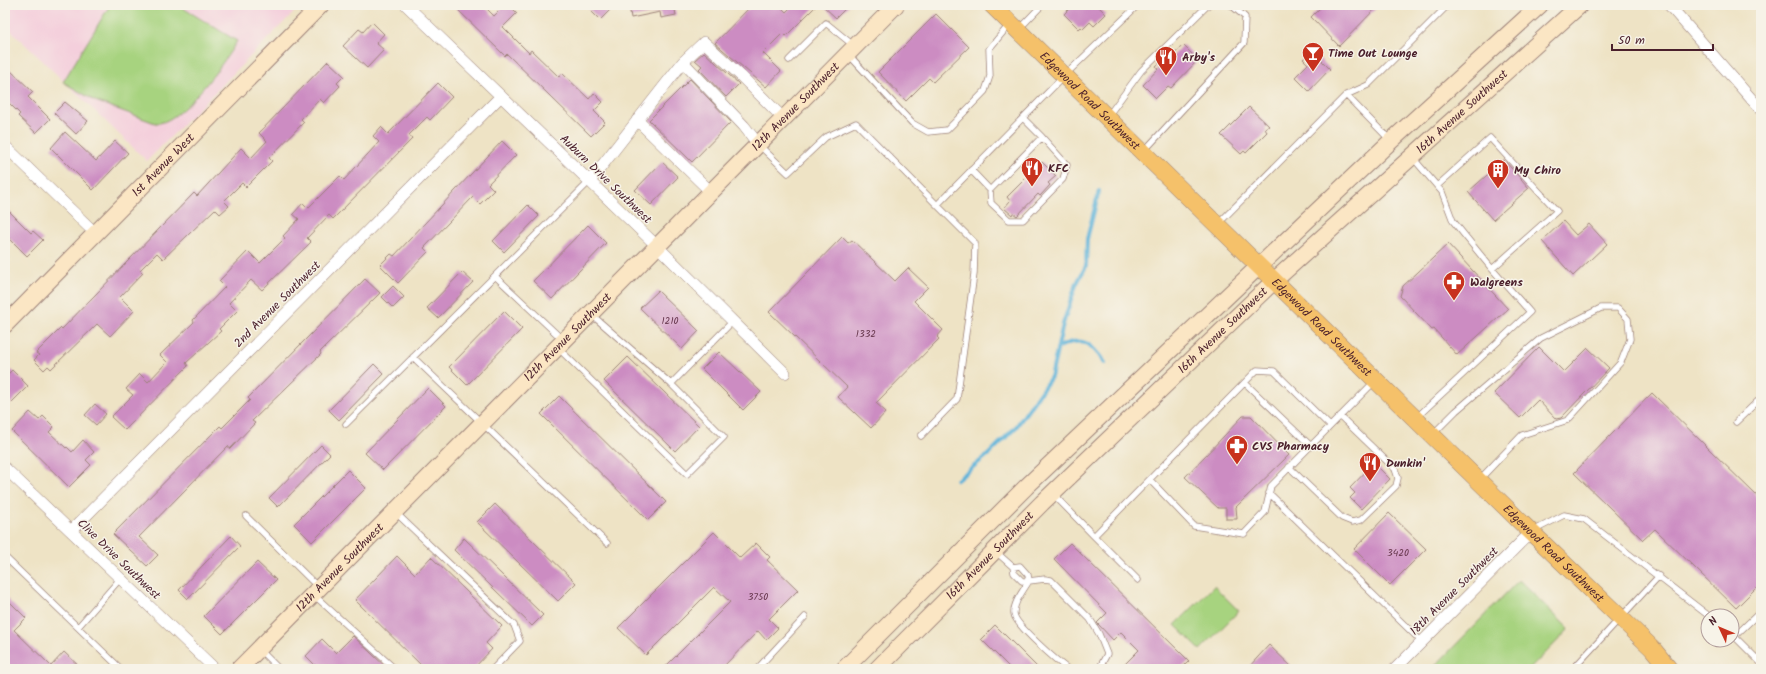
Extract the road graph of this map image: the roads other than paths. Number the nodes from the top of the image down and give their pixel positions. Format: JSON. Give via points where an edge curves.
{"nodes":[{"id":1,"x":321,"y":5,"type":"edge"},
{"id":2,"x":406,"y":5,"type":"edge"},
{"id":3,"x":896,"y":5,"type":"edge"},
{"id":4,"x":992,"y":5,"type":"edge"},
{"id":5,"x":1042,"y":5,"type":"edge"},
{"id":6,"x":1138,"y":5,"type":"edge"},
{"id":7,"x":1208,"y":5,"type":"edge"},
{"id":8,"x":1231,"y":5,"type":"edge"},
{"id":9,"x":1448,"y":5,"type":"edge"},
{"id":10,"x":1540,"y":5,"type":"edge"},
{"id":11,"x":1580,"y":5,"type":"edge"},
{"id":12,"x":1669,"y":5,"type":"edge"},
{"id":13,"x":1014,"y":27,"type":"junction"},
{"id":14,"x":851,"y":50,"type":"junction"},
{"id":15,"x":789,"y":60,"type":"dead end"},
{"id":16,"x":683,"y":62,"type":"junction"},
{"id":17,"x":1064,"y":76,"type":"junction"},
{"id":18,"x":501,"y":96,"type":"junction"},
{"id":19,"x":1346,"y":96,"type":"junction"},
{"id":20,"x":1761,"y":110,"type":"edge"},
{"id":21,"x":1107,"y":117,"type":"junction"},
{"id":22,"x":1023,"y":118,"type":"junction"},
{"id":23,"x":784,"y":119,"type":"junction"},
{"id":24,"x":637,"y":120,"type":"junction"},
{"id":25,"x":1042,"y":137,"type":"junction"},
{"id":26,"x":1391,"y":141,"type":"junction"},
{"id":27,"x":758,"y":144,"type":"junction"},
{"id":28,"x":5,"y":146,"type":"edge"},
{"id":29,"x":1143,"y":152,"type":"junction"},
{"id":30,"x":1412,"y":156,"type":"junction"},
{"id":31,"x":971,"y":170,"type":"junction"},
{"id":32,"x":590,"y":181,"type":"junction"},
{"id":33,"x":1437,"y":186,"type":"junction"},
{"id":34,"x":990,"y":190,"type":"junction"},
{"id":35,"x":711,"y":192,"type":"junction"},
{"id":36,"x":937,"y":205,"type":"junction"},
{"id":37,"x":1217,"y":224,"type":"junction"},
{"id":38,"x":95,"y":233,"type":"junction"},
{"id":39,"x":657,"y":246,"type":"junction"},
{"id":40,"x":1259,"y":265,"type":"junction"},
{"id":41,"x":1492,"y":269,"type":"junction"},
{"id":42,"x":495,"y":276,"type":"junction"},
{"id":43,"x":1275,"y":280,"type":"junction"},
{"id":44,"x":591,"y":314,"type":"junction"},
{"id":45,"x":733,"y":321,"type":"junction"},
{"id":46,"x":5,"y":325,"type":"edge"},
{"id":47,"x":560,"y":344,"type":"junction"},
{"id":48,"x":413,"y":357,"type":"junction"},
{"id":49,"x":785,"y":373,"type":"dead end"},
{"id":50,"x":1376,"y":380,"type":"junction"},
{"id":51,"x":1245,"y":383,"type":"junction"},
{"id":52,"x":671,"y":384,"type":"junction"},
{"id":53,"x":1761,"y":398,"type":"edge"},
{"id":54,"x":1340,"y":416,"type":"junction"},
{"id":55,"x":1416,"y":419,"type":"junction"},
{"id":56,"x":1736,"y":422,"type":"dead end"},
{"id":57,"x":482,"y":423,"type":"junction"},
{"id":58,"x":346,"y":424,"type":"dead end"},
{"id":59,"x":1330,"y":426,"type":"junction"},
{"id":60,"x":1432,"y":435,"type":"junction"},
{"id":61,"x":921,"y":436,"type":"dead end"},
{"id":62,"x":1311,"y":446,"type":"junction"},
{"id":63,"x":1289,"y":467,"type":"junction"},
{"id":64,"x":5,"y":468,"type":"edge"},
{"id":65,"x":1150,"y":480,"type":"junction"},
{"id":66,"x":1479,"y":481,"type":"junction"},
{"id":67,"x":1270,"y":493,"type":"junction"},
{"id":68,"x":1052,"y":494,"type":"junction"},
{"id":69,"x":394,"y":512,"type":"junction"},
{"id":70,"x":246,"y":516,"type":"dead end"},
{"id":71,"x":71,"y":531,"type":"junction"},
{"id":72,"x":1531,"y":532,"type":"junction"},
{"id":73,"x":1094,"y":536,"type":"junction"},
{"id":74,"x":607,"y":543,"type":"dead end"},
{"id":75,"x":995,"y":551,"type":"junction"},
{"id":76,"x":5,"y":557,"type":"edge"},
{"id":77,"x":1013,"y":566,"type":"junction"},
{"id":78,"x":1659,"y":576,"type":"junction"},
{"id":79,"x":120,"y":579,"type":"junction"},
{"id":80,"x":1138,"y":580,"type":"dead end"},
{"id":81,"x":1029,"y":581,"type":"junction"},
{"id":82,"x":316,"y":591,"type":"junction"},
{"id":83,"x":1700,"y":609,"type":"edge"},
{"id":84,"x":1761,"y":612,"type":"edge"},
{"id":85,"x":805,"y":617,"type":"dead end"},
{"id":86,"x":1621,"y":618,"type":"junction"},
{"id":87,"x":78,"y":627,"type":"junction"},
{"id":88,"x":1740,"y":629,"type":"edge"},
{"id":89,"x":1422,"y":642,"type":"junction"},
{"id":90,"x":1740,"y":642,"type":"edge"},
{"id":91,"x":1652,"y":648,"type":"junction"},
{"id":92,"x":259,"y":649,"type":"junction"},
{"id":93,"x":1761,"y":663,"type":"edge"},
{"id":94,"x":121,"y":669,"type":"edge"},
{"id":95,"x":215,"y":669,"type":"edge"},
{"id":96,"x":239,"y":669,"type":"edge"},
{"id":97,"x":279,"y":669,"type":"edge"},
{"id":98,"x":396,"y":669,"type":"edge"},
{"id":99,"x":493,"y":669,"type":"edge"},
{"id":100,"x":757,"y":669,"type":"edge"},
{"id":101,"x":844,"y":669,"type":"edge"},
{"id":102,"x":877,"y":669,"type":"edge"},
{"id":103,"x":1068,"y":669,"type":"edge"},
{"id":104,"x":1099,"y":669,"type":"edge"},
{"id":105,"x":1395,"y":669,"type":"edge"},
{"id":106,"x":1573,"y":669,"type":"edge"},
{"id":107,"x":1669,"y":669,"type":"edge"},
{"id":108,"x":1682,"y":669,"type":"edge"}],
"edges":[{"from":1,"to":38,"type":"main road","name":"1st Avenue West"},
{"from":2,"to":18,"type":"street","name":"Auburn Drive Southwest"},
{"from":3,"to":14,"type":"main road","name":"12th Avenue Southwest"},
{"from":4,"to":13,"type":"main road","name":"Edgewood Road Southwest"},
{"from":5,"to":13,"type":"lane"},
{"from":6,"to":17,"type":"lane"},
{"from":7,"to":21,"type":"lane","via":[[1141,71]]},
{"from":8,"to":29,"type":"lane","via":[[1245,17],[1244,43]]},
{"from":9,"to":19,"type":"lane","via":[[1368,85]]},
{"from":10,"to":26,"type":"main road","name":"16th Avenue Southwest"},
{"from":11,"to":30,"type":"main road","name":"16th Avenue Southwest"},
{"from":12,"to":20,"type":"street"},
{"from":13,"to":14,"type":"lane","via":[[989,49],[990,76],[985,91],[947,130],[928,132],[912,123]]},
{"from":13,"to":17,"type":"main road","name":"Edgewood Road Southwest"},
{"from":14,"to":15,"type":"lane","via":[[826,23]]},
{"from":14,"to":23,"type":"main road","name":"12th Avenue Southwest"},
{"from":16,"to":23,"type":"street","via":[[704,42]]},
{"from":16,"to":24,"type":"street"},
{"from":16,"to":27,"type":"street"},
{"from":17,"to":21,"type":"main road","name":"Edgewood Road Southwest"},
{"from":17,"to":22,"type":"lane"},
{"from":18,"to":32,"type":"street","name":"Auburn Drive Southwest"},
{"from":18,"to":71,"type":"street","name":"2nd Avenue Southwest"},
{"from":19,"to":26,"type":"lane"},
{"from":19,"to":37,"type":"lane"},
{"from":21,"to":29,"type":"main road","name":"Edgewood Road Southwest"},
{"from":22,"to":25,"type":"lane"},
{"from":22,"to":31,"type":"lane"},
{"from":23,"to":27,"type":"main road","name":"12th Avenue Southwest"},
{"from":24,"to":32,"type":"street"},
{"from":24,"to":35,"type":"street"},
{"from":25,"to":34,"type":"lane"},
{"from":25,"to":34,"type":"lane","via":[[1067,165],[1063,179],[1023,220],[1009,220],[991,203]]},
{"from":26,"to":40,"type":"main road","name":"16th Avenue Southwest"},
{"from":27,"to":35,"type":"main road","name":"12th Avenue Southwest"},
{"from":27,"to":36,"type":"lane","via":[[788,173],[826,138],[856,123]]},
{"from":28,"to":38,"type":"street"},
{"from":29,"to":37,"type":"main road","name":"Edgewood Road Southwest"},
{"from":30,"to":33,"type":"lane"},
{"from":30,"to":43,"type":"main road","name":"16th Avenue Southwest"},
{"from":31,"to":34,"type":"lane"},
{"from":31,"to":36,"type":"lane"},
{"from":32,"to":39,"type":"street","name":"Auburn Drive Southwest"},
{"from":32,"to":42,"type":"lane"},
{"from":33,"to":41,"type":"lane","via":[[1454,221]]},
{"from":33,"to":41,"type":"lane","via":[[1490,138],[1557,211]]},
{"from":35,"to":39,"type":"main road","name":"12th Avenue Southwest"},
{"from":36,"to":61,"type":"lane","via":[[975,243],[974,274],[957,399]]},
{"from":37,"to":40,"type":"main road","name":"Edgewood Road Southwest"},
{"from":38,"to":46,"type":"main road","name":"1st Avenue West"},
{"from":39,"to":44,"type":"main road","name":"12th Avenue Southwest"},
{"from":39,"to":45,"type":"street","name":"Auburn Drive Southwest"},
{"from":40,"to":43,"type":"main road","name":"Edgewood Road Southwest"},
{"from":40,"to":101,"type":"main road","name":"16th Avenue Southwest","via":[[1026,487]]},
{"from":41,"to":55,"type":"lane","via":[[1530,312]]},
{"from":42,"to":47,"type":"lane"},
{"from":42,"to":48,"type":"lane"},
{"from":43,"to":50,"type":"main road","name":"Edgewood Road Southwest"},
{"from":43,"to":68,"type":"main road","name":"16th Avenue Southwest"},
{"from":44,"to":47,"type":"main road","name":"12th Avenue Southwest"},
{"from":44,"to":52,"type":"lane"},
{"from":45,"to":49,"type":"street","name":"Auburn Drive Southwest"},
{"from":45,"to":52,"type":"lane"},
{"from":47,"to":52,"type":"lane","via":[[687,474],[724,436]]},
{"from":47,"to":57,"type":"main road","name":"12th Avenue Southwest"},
{"from":48,"to":57,"type":"lane"},
{"from":48,"to":58,"type":"lane"},
{"from":50,"to":54,"type":"lane"},
{"from":50,"to":55,"type":"main road","name":"Edgewood Road Southwest"},
{"from":51,"to":59,"type":"lane","via":[[1257,370],[1274,371]]},
{"from":51,"to":62,"type":"lane"},
{"from":51,"to":65,"type":"lane"},
{"from":53,"to":56,"type":"lane"},
{"from":54,"to":59,"type":"lane"},
{"from":54,"to":63,"type":"lane","via":[[1395,469],[1398,478],[1396,486],[1361,520],[1352,522],[1342,518]]},
{"from":55,"to":60,"type":"main road","name":"Edgewood Road Southwest"},
{"from":57,"to":69,"type":"main road","name":"12th Avenue Southwest"},
{"from":57,"to":74,"type":"lane"},
{"from":59,"to":62,"type":"lane"},
{"from":60,"to":66,"type":"main road","name":"Edgewood Road Southwest"},
{"from":60,"to":66,"type":"lane","via":[[1541,338],[1601,308],[1618,308],[1628,319],[1630,339],[1622,362],[1568,420],[1522,435]]},
{"from":62,"to":63,"type":"lane"},
{"from":63,"to":67,"type":"lane","via":[[1271,486]]},
{"from":64,"to":71,"type":"street","name":"Clive Drive Southwest"},
{"from":65,"to":67,"type":"lane","via":[[1194,526],[1244,534],[1265,512]]},
{"from":65,"to":73,"type":"lane"},
{"from":66,"to":72,"type":"main road","name":"Edgewood Road Southwest"},
{"from":67,"to":89,"type":"lane"},
{"from":68,"to":73,"type":"lane"},
{"from":68,"to":75,"type":"main road","name":"16th Avenue Southwest"},
{"from":69,"to":82,"type":"main road","name":"12th Avenue Southwest"},
{"from":69,"to":99,"type":"lane","via":[[514,625],[520,641]]},
{"from":70,"to":82,"type":"lane"},
{"from":71,"to":79,"type":"street","name":"Clive Drive Southwest"},
{"from":72,"to":78,"type":"lane","via":[[1564,515],[1584,519]]},
{"from":72,"to":86,"type":"main road","name":"Edgewood Road Southwest"},
{"from":72,"to":89,"type":"street","name":"18th Avenue Southwest"},
{"from":73,"to":80,"type":"lane"},
{"from":75,"to":77,"type":"lane"},
{"from":75,"to":102,"type":"main road","name":"16th Avenue Southwest"},
{"from":76,"to":87,"type":"lane"},
{"from":77,"to":81,"type":"lane","via":[[1020,566],[1028,574]]},
{"from":77,"to":81,"type":"lane","via":[[1014,574],[1022,581]]},
{"from":78,"to":83,"type":"lane"},
{"from":78,"to":86,"type":"lane"},
{"from":79,"to":87,"type":"lane"},
{"from":79,"to":95,"type":"street","name":"Clive Drive Southwest"},
{"from":81,"to":103,"type":"lane","via":[[1014,607],[1014,616],[1017,622]]},
{"from":81,"to":104,"type":"lane","via":[[1051,580],[1090,619],[1107,654]]},
{"from":82,"to":92,"type":"main road","name":"12th Avenue Southwest"},
{"from":82,"to":98,"type":"lane"},
{"from":84,"to":88,"type":"lane"},
{"from":85,"to":100,"type":"lane"},
{"from":86,"to":91,"type":"main road","name":"Edgewood Road Southwest"},
{"from":86,"to":106,"type":"lane"},
{"from":87,"to":94,"type":"lane"},
{"from":89,"to":105,"type":"street","name":"18th Avenue Southwest"},
{"from":90,"to":93,"type":"lane"},
{"from":91,"to":107,"type":"main road","name":"Edgewood Road Southwest"},
{"from":91,"to":108,"type":"main road","name":"Edgewood Road Southwest"},
{"from":92,"to":96,"type":"main road","name":"12th Avenue Southwest"},
{"from":92,"to":97,"type":"lane"}]}
